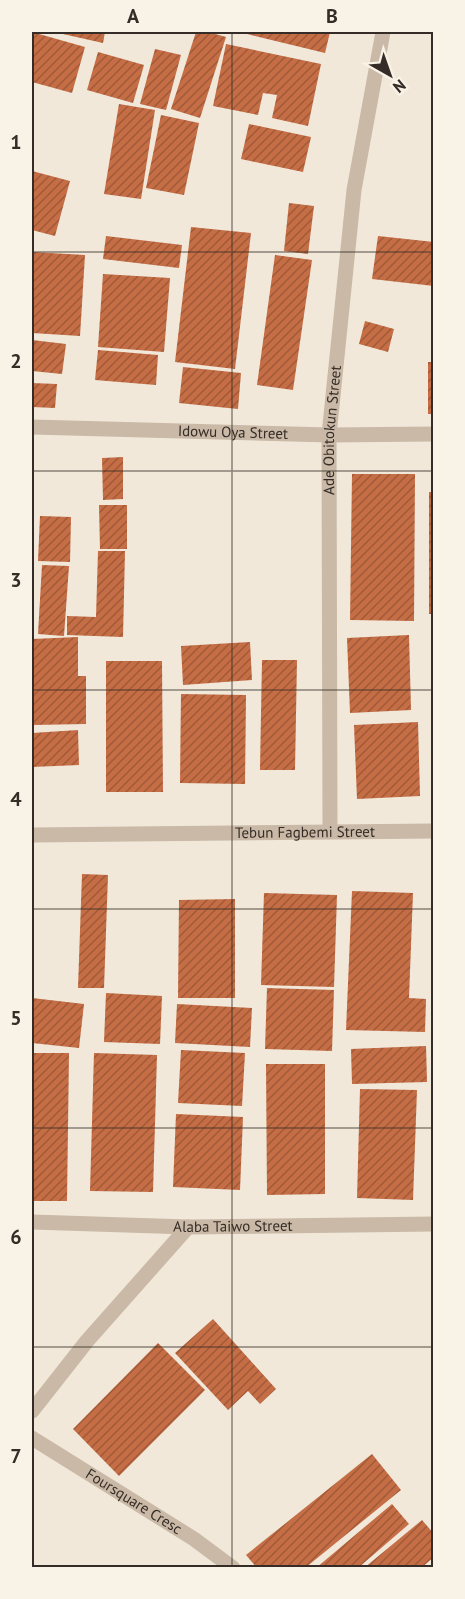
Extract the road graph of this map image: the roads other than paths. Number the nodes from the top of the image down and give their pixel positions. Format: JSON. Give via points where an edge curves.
{"nodes":[{"id":1,"x":383,"y":32,"type":"edge"},
{"id":2,"x":32,"y":427,"type":"edge"},
{"id":3,"x":434,"y":434,"type":"edge"},
{"id":4,"x":329,"y":435,"type":"junction"},
{"id":5,"x":330,"y":830,"type":"junction"},
{"id":6,"x":434,"y":831,"type":"edge"},
{"id":7,"x":32,"y":835,"type":"edge"},
{"id":8,"x":32,"y":1222,"type":"edge"},
{"id":9,"x":434,"y":1224,"type":"edge"},
{"id":10,"x":188,"y":1227,"type":"junction"},
{"id":11,"x":32,"y":1411,"type":"edge"},
{"id":12,"x":32,"y":1438,"type":"edge"},
{"id":13,"x":233,"y":1568,"type":"edge"}],
"edges":[{"from":1,"to":4,"type":"street","name":"Ade Obitokun Street","via":[[354,190]]},
{"from":2,"to":4,"type":"street","name":"Idowu Oya Street"},
{"from":3,"to":4,"type":"street","name":"Idowu Oya Street"},
{"from":4,"to":5,"type":"street","name":"Ade Obitokun Street"},
{"from":5,"to":6,"type":"street","name":"Tebun Fagbemi Street"},
{"from":5,"to":7,"type":"street","name":"Tebun Fagbemi Street"},
{"from":8,"to":10,"type":"street","name":"Alaba Taiwo Street"},
{"from":9,"to":10,"type":"street","name":"Alaba Taiwo Street"},
{"from":10,"to":11,"type":"street","via":[[87,1341]]},
{"from":12,"to":13,"type":"street","name":"Foursquare Cresc"}]}
